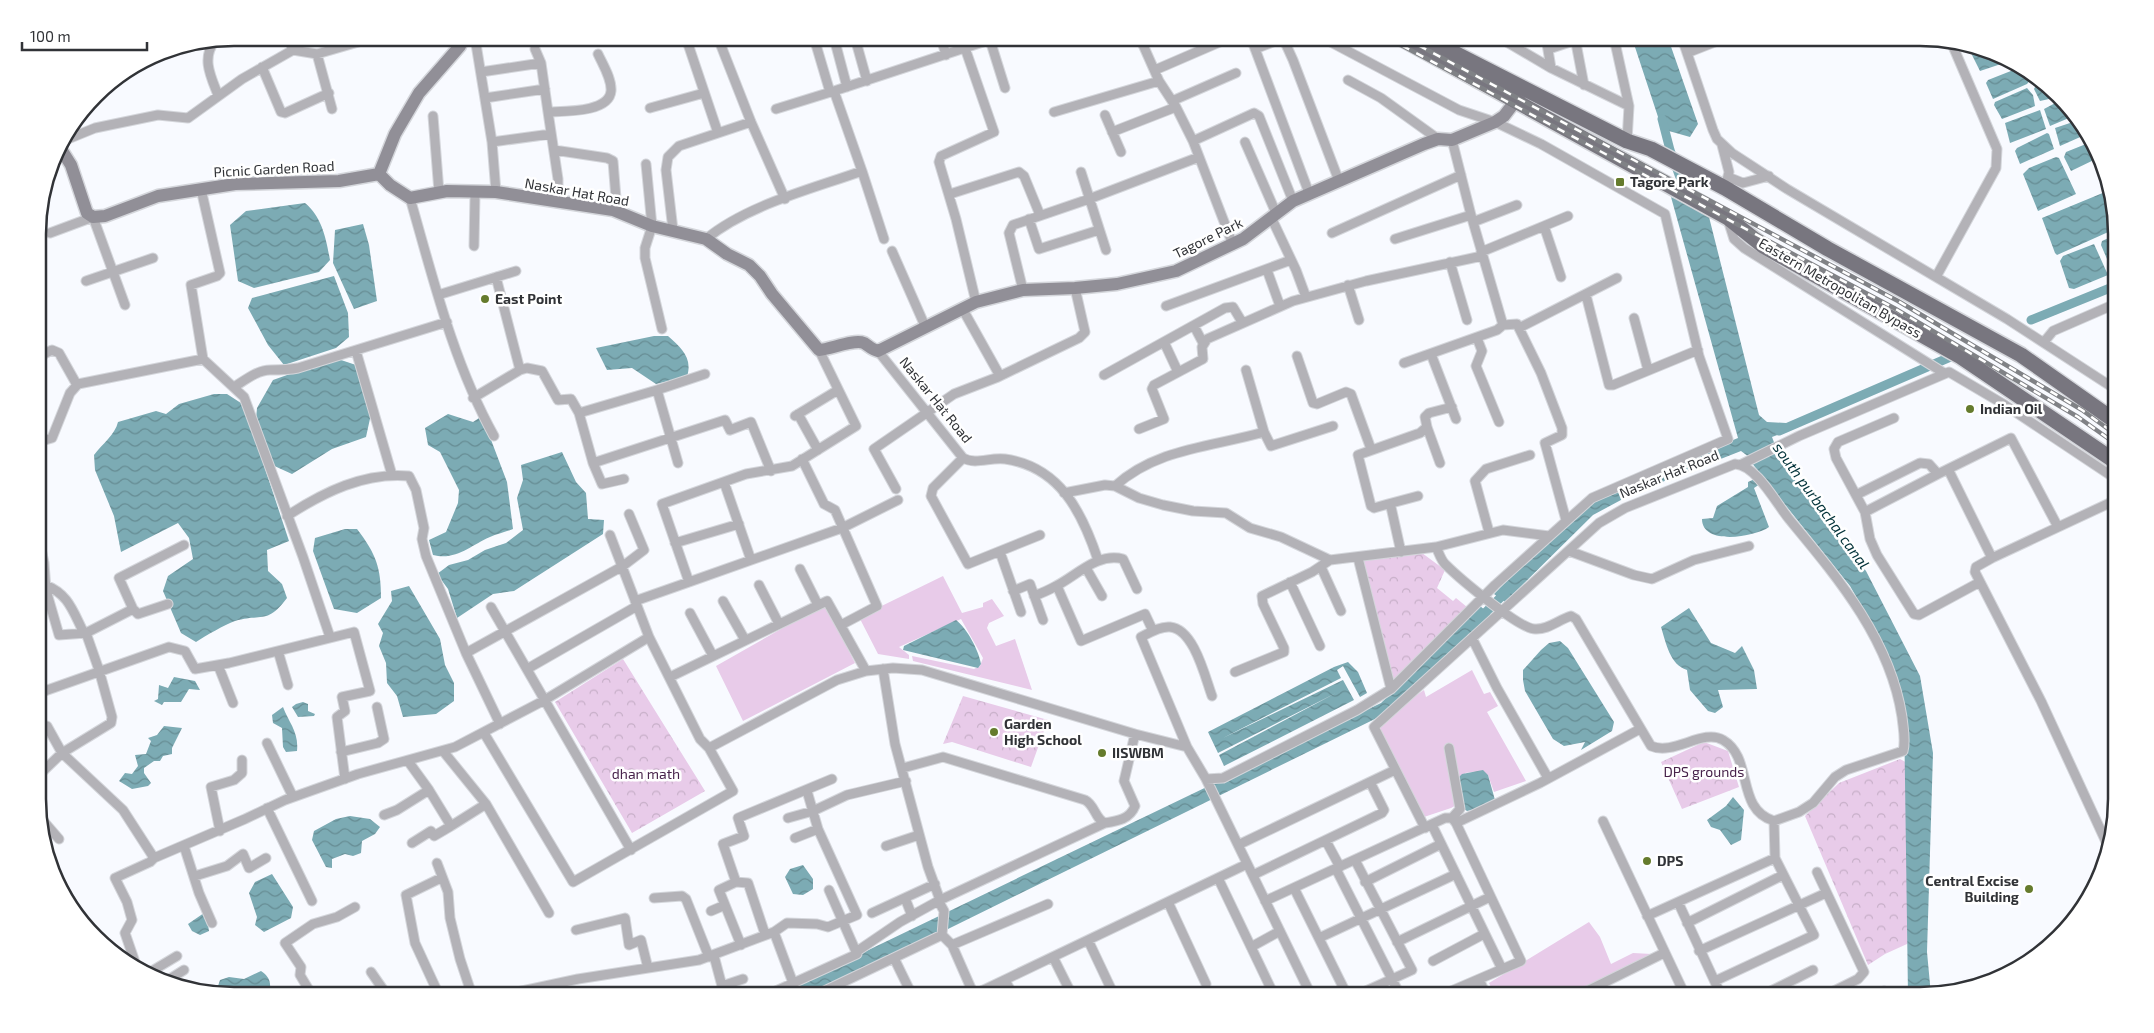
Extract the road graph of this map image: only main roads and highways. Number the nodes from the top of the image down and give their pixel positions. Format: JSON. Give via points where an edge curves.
{"nodes":[{"id":1,"x":1417,"y":46,"type":"edge"},
{"id":2,"x":1445,"y":46,"type":"edge"},
{"id":3,"x":1522,"y":98,"type":"junction"},
{"id":4,"x":2108,"y":415,"type":"edge"},
{"id":5,"x":2108,"y":458,"type":"edge"}],
"edges":[{"from":1,"to":3,"type":"main road","name":"Eastern Metropolitan Bypass"},
{"from":2,"to":3,"type":"main road"},
{"from":3,"to":4,"type":"main road","name":"Eastern Metropolitan Bypass","via":[[1628,134],[1651,149],[1726,183],[1828,249],[2021,355]]},
{"from":3,"to":5,"type":"main road","name":"Eastern Metropolitan Bypass","via":[[1728,218],[1762,246],[1961,357],[2054,428]]}]}
